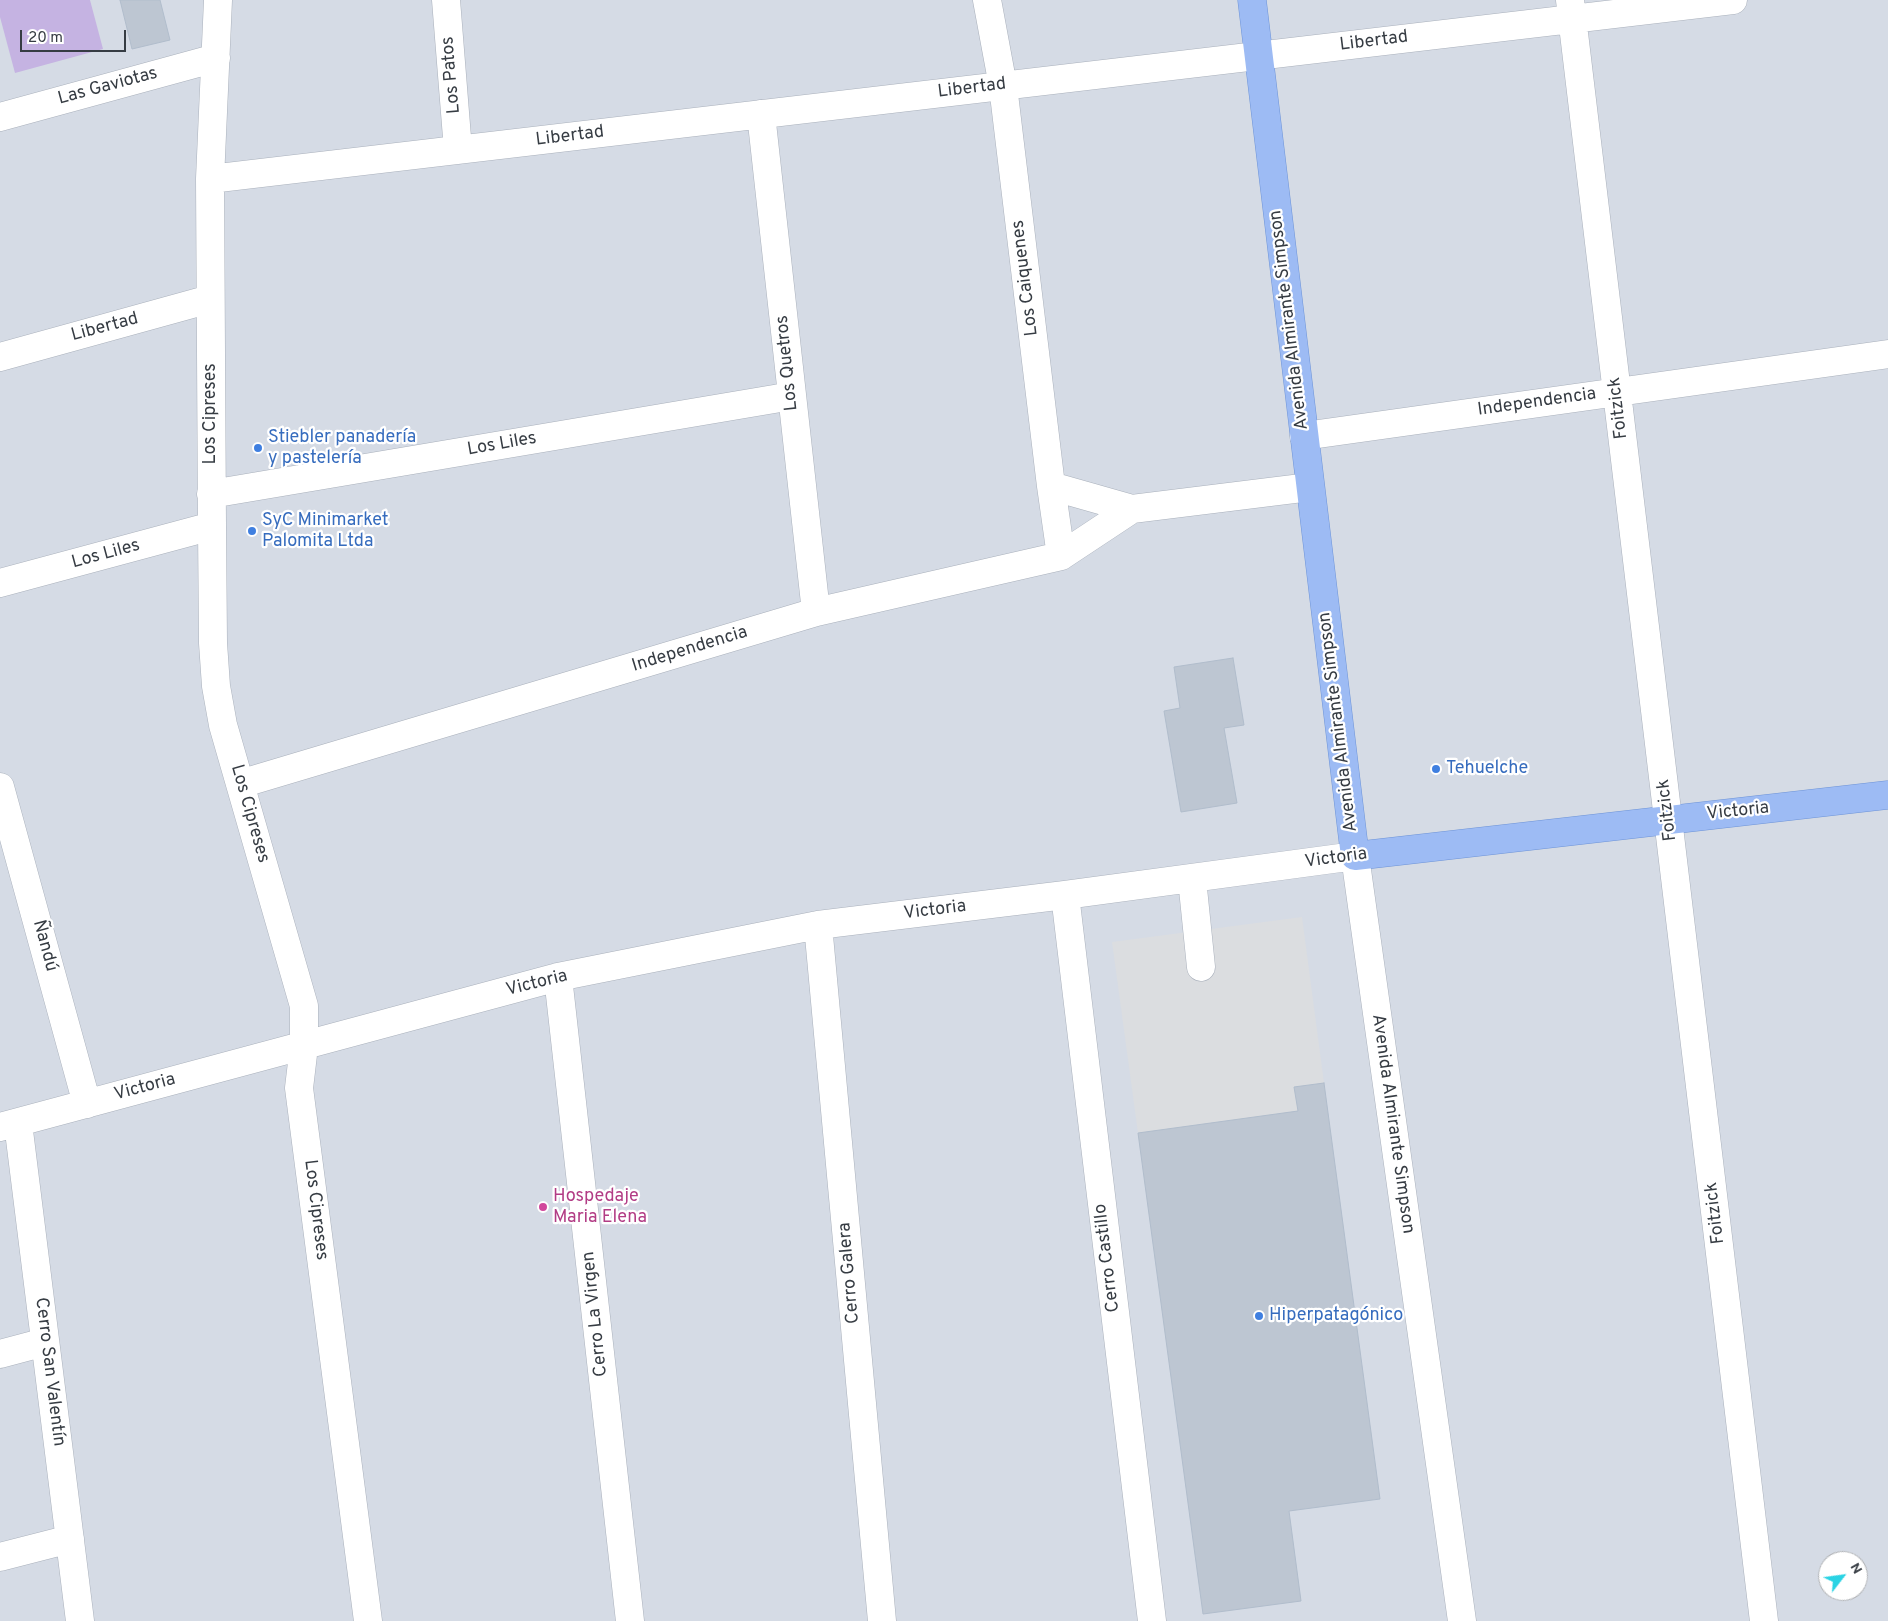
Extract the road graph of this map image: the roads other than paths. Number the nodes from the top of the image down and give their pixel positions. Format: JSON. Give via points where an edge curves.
{"nodes":[{"id":1,"x":218,"y":0,"type":"edge"},
{"id":2,"x":446,"y":0,"type":"edge"},
{"id":3,"x":987,"y":0,"type":"edge"},
{"id":4,"x":1252,"y":0,"type":"edge"},
{"id":5,"x":1734,"y":0,"type":"edge"},
{"id":6,"x":1571,"y":9,"type":"edge"},
{"id":7,"x":1258,"y":56,"type":"junction"},
{"id":8,"x":216,"y":58,"type":"junction"},
{"id":9,"x":1003,"y":86,"type":"junction"},
{"id":10,"x":761,"y":114,"type":"junction"},
{"id":11,"x":0,"y":117,"type":"edge"},
{"id":12,"x":458,"y":150,"type":"junction"},
{"id":13,"x":210,"y":178,"type":"junction"},
{"id":14,"x":210,"y":299,"type":"junction"},
{"id":15,"x":1888,"y":354,"type":"edge"},
{"id":16,"x":0,"y":357,"type":"edge"},
{"id":17,"x":1618,"y":392,"type":"junction"},
{"id":18,"x":792,"y":396,"type":"junction"},
{"id":19,"x":1304,"y":436,"type":"junction"},
{"id":20,"x":1051,"y":486,"type":"junction"},
{"id":21,"x":1310,"y":487,"type":"junction"},
{"id":22,"x":212,"y":494,"type":"junction"},
{"id":23,"x":1132,"y":509,"type":"junction"},
{"id":24,"x":212,"y":526,"type":"junction"},
{"id":25,"x":1062,"y":556,"type":"junction"},
{"id":26,"x":0,"y":584,"type":"edge"},
{"id":27,"x":816,"y":612,"type":"junction"},
{"id":28,"x":240,"y":784,"type":"junction"},
{"id":29,"x":0,"y":787,"type":"edge"},
{"id":30,"x":1888,"y":795,"type":"edge"},
{"id":31,"x":1669,"y":820,"type":"junction"},
{"id":32,"x":1355,"y":856,"type":"junction"},
{"id":33,"x":1192,"y":879,"type":"junction"},
{"id":34,"x":1065,"y":896,"type":"junction"},
{"id":35,"x":818,"y":925,"type":"junction"},
{"id":36,"x":1201,"y":967,"type":"dead end"},
{"id":37,"x":558,"y":977,"type":"junction"},
{"id":38,"x":304,"y":1046,"type":"junction"},
{"id":39,"x":87,"y":1104,"type":"junction"},
{"id":40,"x":9,"y":1125,"type":"edge"},
{"id":41,"x":46,"y":1342,"type":"junction"},
{"id":42,"x":0,"y":1354,"type":"edge"},
{"id":43,"x":70,"y":1540,"type":"junction"},
{"id":44,"x":0,"y":1557,"type":"edge"},
{"id":45,"x":80,"y":1621,"type":"edge"},
{"id":46,"x":368,"y":1621,"type":"edge"},
{"id":47,"x":630,"y":1621,"type":"edge"},
{"id":48,"x":882,"y":1621,"type":"edge"},
{"id":49,"x":1152,"y":1621,"type":"edge"},
{"id":50,"x":1462,"y":1621,"type":"edge"},
{"id":51,"x":1764,"y":1621,"type":"edge"}],
"edges":[{"from":1,"to":8,"type":"street","name":"Los Cipreses"},
{"from":2,"to":12,"type":"street","name":"Los Patos"},
{"from":3,"to":9,"type":"street","name":"Los Caiquenes"},
{"from":4,"to":7,"type":"main road","name":"Avenida Almirante Simpson"},
{"from":5,"to":6,"type":"street","name":"Libertad"},
{"from":6,"to":7,"type":"street","name":"Libertad"},
{"from":6,"to":17,"type":"street","name":"Foitzick"},
{"from":7,"to":9,"type":"street","name":"Libertad"},
{"from":7,"to":19,"type":"main road","name":"Avenida Almirante Simpson"},
{"from":8,"to":11,"type":"street","name":"Las Gaviotas"},
{"from":8,"to":13,"type":"street","name":"Los Cipreses"},
{"from":9,"to":10,"type":"street","name":"Libertad"},
{"from":9,"to":20,"type":"street","name":"Los Caiquenes"},
{"from":10,"to":12,"type":"street","name":"Libertad"},
{"from":10,"to":18,"type":"street","name":"Los Quetros"},
{"from":12,"to":13,"type":"street","name":"Libertad"},
{"from":13,"to":14,"type":"street","name":"Los Cipreses"},
{"from":14,"to":16,"type":"street","name":"Libertad"},
{"from":14,"to":22,"type":"street","name":"Los Cipreses"},
{"from":15,"to":17,"type":"street","name":"Independencia"},
{"from":17,"to":19,"type":"street","name":"Independencia"},
{"from":17,"to":31,"type":"street","name":"Foitzick"},
{"from":18,"to":22,"type":"street","name":"Los Liles"},
{"from":18,"to":27,"type":"street","name":"Los Quetros"},
{"from":19,"to":21,"type":"main road","name":"Avenida Almirante Simpson"},
{"from":20,"to":23,"type":"street","name":"Independencia"},
{"from":20,"to":25,"type":"street","name":"Los Caiquenes"},
{"from":21,"to":23,"type":"street","name":"Independencia"},
{"from":21,"to":32,"type":"main road","name":"Avenida Almirante Simpson"},
{"from":22,"to":24,"type":"street","name":"Los Cipreses"},
{"from":23,"to":25,"type":"street","name":"Independencia"},
{"from":24,"to":26,"type":"street","name":"Los Liles"},
{"from":24,"to":28,"type":"street","name":"Los Cipreses","via":[[216,686]]},
{"from":25,"to":27,"type":"street","name":"Independencia"},
{"from":27,"to":28,"type":"street","name":"Independencia"},
{"from":28,"to":38,"type":"street","name":"Los Cipreses","via":[[304,1006]]},
{"from":29,"to":39,"type":"street","name":"Ñandú"},
{"from":30,"to":31,"type":"main road","name":"Victoria"},
{"from":31,"to":32,"type":"main road","name":"Victoria"},
{"from":31,"to":51,"type":"street","name":"Foitzick"},
{"from":32,"to":33,"type":"street","name":"Victoria"},
{"from":32,"to":50,"type":"street","name":"Avenida Almirante Simpson"},
{"from":33,"to":34,"type":"street","name":"Victoria"},
{"from":33,"to":36,"type":"street"},
{"from":34,"to":35,"type":"street","name":"Victoria"},
{"from":34,"to":49,"type":"street","name":"Cerro Castillo"},
{"from":35,"to":37,"type":"street","name":"Victoria"},
{"from":35,"to":48,"type":"street","name":"Cerro Galera"},
{"from":37,"to":38,"type":"street","name":"Victoria"},
{"from":37,"to":47,"type":"street","name":"Cerro La Virgen"},
{"from":38,"to":39,"type":"street","name":"Victoria"},
{"from":38,"to":46,"type":"street","name":"Los Cipreses","via":[[299,1088]]},
{"from":39,"to":40,"type":"street","name":"Victoria"},
{"from":40,"to":41,"type":"street","name":"Cerro San Valentín"},
{"from":41,"to":42,"type":"street"},
{"from":41,"to":43,"type":"street","name":"Cerro San Valentín"},
{"from":43,"to":44,"type":"street"},
{"from":43,"to":45,"type":"street","name":"Cerro San Valentín"}]}
